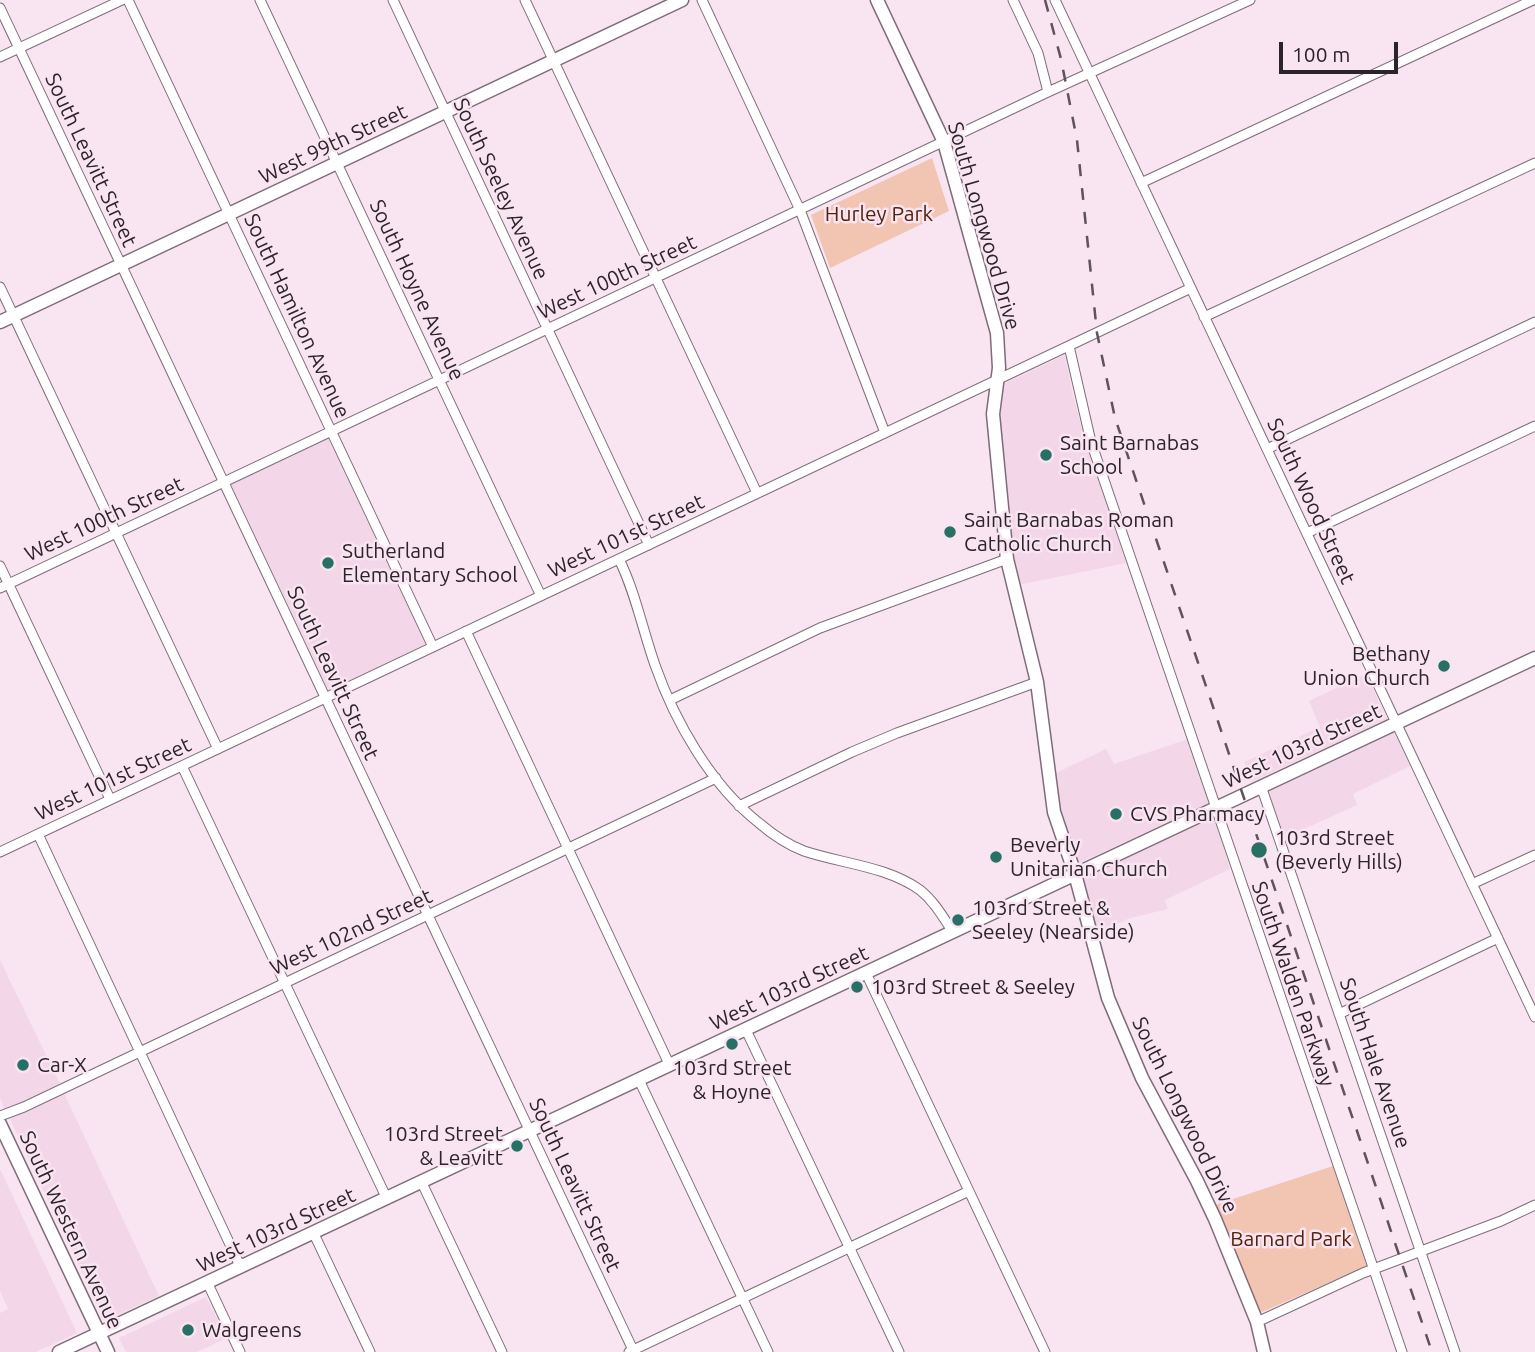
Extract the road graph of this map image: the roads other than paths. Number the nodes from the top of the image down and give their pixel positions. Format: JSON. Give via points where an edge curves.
{"nodes":[{"id":1,"x":122,"y":0,"type":"edge"},
{"id":2,"x":128,"y":0,"type":"edge"},
{"id":3,"x":260,"y":0,"type":"edge"},
{"id":4,"x":393,"y":0,"type":"edge"},
{"id":5,"x":525,"y":0,"type":"edge"},
{"id":6,"x":682,"y":0,"type":"edge"},
{"id":7,"x":702,"y":0,"type":"edge"},
{"id":8,"x":877,"y":0,"type":"edge"},
{"id":9,"x":1013,"y":0,"type":"edge"},
{"id":10,"x":1055,"y":0,"type":"edge"},
{"id":11,"x":1250,"y":0,"type":"edge"},
{"id":12,"x":1533,"y":0,"type":"edge"},
{"id":13,"x":0,"y":8,"type":"edge"},
{"id":14,"x":19,"y":48,"type":"junction"},
{"id":15,"x":0,"y":57,"type":"edge"},
{"id":16,"x":554,"y":61,"type":"junction"},
{"id":17,"x":1090,"y":75,"type":"junction"},
{"id":18,"x":1048,"y":92,"type":"junction"},
{"id":19,"x":445,"y":112,"type":"junction"},
{"id":20,"x":944,"y":142,"type":"junction"},
{"id":21,"x":337,"y":163,"type":"junction"},
{"id":22,"x":1535,"y":163,"type":"edge"},
{"id":23,"x":1141,"y":183,"type":"junction"},
{"id":24,"x":800,"y":210,"type":"junction"},
{"id":25,"x":229,"y":214,"type":"junction"},
{"id":26,"x":121,"y":265,"type":"junction"},
{"id":27,"x":656,"y":278,"type":"junction"},
{"id":28,"x":0,"y":287,"type":"edge"},
{"id":29,"x":1191,"y":289,"type":"junction"},
{"id":30,"x":14,"y":316,"type":"junction"},
{"id":31,"x":1204,"y":317,"type":"junction"},
{"id":32,"x":1535,"y":321,"type":"edge"},
{"id":33,"x":0,"y":322,"type":"edge"},
{"id":34,"x":548,"y":329,"type":"junction"},
{"id":35,"x":1069,"y":346,"type":"junction"},
{"id":36,"x":440,"y":380,"type":"junction"},
{"id":37,"x":997,"y":380,"type":"junction"},
{"id":38,"x":1535,"y":426,"type":"edge"},
{"id":39,"x":332,"y":431,"type":"junction"},
{"id":40,"x":885,"y":433,"type":"junction"},
{"id":41,"x":1267,"y":449,"type":"junction"},
{"id":42,"x":224,"y":482,"type":"junction"},
{"id":43,"x":757,"y":494,"type":"junction"},
{"id":44,"x":116,"y":533,"type":"junction"},
{"id":45,"x":1307,"y":533,"type":"junction"},
{"id":46,"x":649,"y":545,"type":"junction"},
{"id":47,"x":619,"y":559,"type":"junction"},
{"id":48,"x":1007,"y":559,"type":"junction"},
{"id":49,"x":0,"y":566,"type":"edge"},
{"id":50,"x":4,"y":586,"type":"edge"},
{"id":51,"x":541,"y":596,"type":"junction"},
{"id":52,"x":466,"y":631,"type":"junction"},
{"id":53,"x":433,"y":647,"type":"junction"},
{"id":54,"x":1535,"y":658,"type":"edge"},
{"id":55,"x":1037,"y":682,"type":"junction"},
{"id":56,"x":326,"y":698,"type":"junction"},
{"id":57,"x":670,"y":700,"type":"junction"},
{"id":58,"x":1397,"y":723,"type":"junction"},
{"id":59,"x":218,"y":748,"type":"junction"},
{"id":60,"x":181,"y":766,"type":"junction"},
{"id":61,"x":716,"y":778,"type":"junction"},
{"id":62,"x":1261,"y":786,"type":"junction"},
{"id":63,"x":110,"y":799,"type":"junction"},
{"id":64,"x":739,"y":806,"type":"junction"},
{"id":65,"x":1216,"y":807,"type":"junction"},
{"id":66,"x":38,"y":834,"type":"junction"},
{"id":67,"x":568,"y":849,"type":"junction"},
{"id":68,"x":0,"y":851,"type":"edge"},
{"id":69,"x":1535,"y":855,"type":"edge"},
{"id":70,"x":1076,"y":874,"type":"junction"},
{"id":71,"x":1472,"y":884,"type":"junction"},
{"id":72,"x":428,"y":915,"type":"junction"},
{"id":73,"x":953,"y":932,"type":"junction"},
{"id":74,"x":1498,"y":939,"type":"junction"},
{"id":75,"x":866,"y":973,"type":"junction"},
{"id":76,"x":285,"y":983,"type":"junction"},
{"id":77,"x":1339,"y":1014,"type":"junction"},
{"id":78,"x":1535,"y":1017,"type":"edge"},
{"id":79,"x":746,"y":1030,"type":"junction"},
{"id":80,"x":140,"y":1051,"type":"junction"},
{"id":81,"x":670,"y":1066,"type":"junction"},
{"id":82,"x":639,"y":1080,"type":"junction"},
{"id":83,"x":0,"y":1116,"type":"edge"},
{"id":84,"x":0,"y":1124,"type":"edge"},
{"id":85,"x":530,"y":1132,"type":"junction"},
{"id":86,"x":422,"y":1183,"type":"junction"},
{"id":87,"x":969,"y":1191,"type":"junction"},
{"id":88,"x":387,"y":1199,"type":"junction"},
{"id":89,"x":1535,"y":1205,"type":"edge"},
{"id":90,"x":314,"y":1234,"type":"junction"},
{"id":91,"x":849,"y":1248,"type":"junction"},
{"id":92,"x":1420,"y":1250,"type":"junction"},
{"id":93,"x":241,"y":1268,"type":"junction"},
{"id":94,"x":1372,"y":1269,"type":"junction"},
{"id":95,"x":208,"y":1284,"type":"junction"},
{"id":96,"x":743,"y":1299,"type":"junction"},
{"id":97,"x":1258,"y":1322,"type":"junction"},
{"id":98,"x":100,"y":1334,"type":"junction"},
{"id":99,"x":632,"y":1351,"type":"edge"},
{"id":100,"x":59,"y":1352,"type":"edge"},
{"id":101,"x":108,"y":1352,"type":"edge"},
{"id":102,"x":240,"y":1352,"type":"edge"},
{"id":103,"x":370,"y":1352,"type":"edge"},
{"id":104,"x":502,"y":1352,"type":"edge"},
{"id":105,"x":768,"y":1352,"type":"edge"},
{"id":106,"x":899,"y":1352,"type":"edge"},
{"id":107,"x":1045,"y":1352,"type":"edge"},
{"id":108,"x":1264,"y":1352,"type":"edge"},
{"id":109,"x":1402,"y":1352,"type":"edge"},
{"id":110,"x":1455,"y":1352,"type":"edge"}],
"edges":[{"from":1,"to":14,"type":"street"},
{"from":2,"to":25,"type":"street","name":"South Hamilton Avenue"},
{"from":3,"to":21,"type":"street","name":"South Hoyne Avenue"},
{"from":4,"to":19,"type":"street","name":"South Seeley Avenue"},
{"from":5,"to":16,"type":"street"},
{"from":6,"to":16,"type":"street","name":"West 99th Street"},
{"from":7,"to":24,"type":"street"},
{"from":8,"to":20,"type":"street","name":"South Longwood Drive"},
{"from":9,"to":18,"type":"street","via":[[1038,53]]},
{"from":10,"to":17,"type":"street","name":"South Wood Street"},
{"from":11,"to":17,"type":"street","name":"West 100th Street"},
{"from":12,"to":23,"type":"street"},
{"from":13,"to":14,"type":"street","name":"South Leavitt Street"},
{"from":14,"to":15,"type":"street"},
{"from":14,"to":26,"type":"street","name":"South Leavitt Street"},
{"from":16,"to":19,"type":"street","name":"West 99th Street"},
{"from":16,"to":27,"type":"street"},
{"from":17,"to":18,"type":"street","name":"West 100th Street"},
{"from":17,"to":23,"type":"street","name":"South Wood Street"},
{"from":18,"to":20,"type":"street","name":"West 100th Street"},
{"from":19,"to":21,"type":"street","name":"West 99th Street"},
{"from":19,"to":34,"type":"street","name":"South Seeley Avenue"},
{"from":20,"to":24,"type":"street","name":"West 100th Street"},
{"from":20,"to":37,"type":"street","name":"South Longwood Drive","via":[[997,333]]},
{"from":21,"to":25,"type":"street","name":"West 99th Street"},
{"from":21,"to":36,"type":"street","name":"South Hoyne Avenue"},
{"from":22,"to":31,"type":"street"},
{"from":23,"to":29,"type":"street","name":"South Wood Street"},
{"from":24,"to":27,"type":"street","name":"West 100th Street"},
{"from":24,"to":40,"type":"street"},
{"from":25,"to":26,"type":"street","name":"West 99th Street"},
{"from":25,"to":39,"type":"street","name":"South Hamilton Avenue"},
{"from":26,"to":30,"type":"street","name":"West 99th Street"},
{"from":26,"to":42,"type":"street","name":"South Leavitt Street"},
{"from":27,"to":34,"type":"street","name":"West 100th Street"},
{"from":27,"to":43,"type":"street"},
{"from":28,"to":30,"type":"street"},
{"from":29,"to":31,"type":"street","name":"South Wood Street"},
{"from":29,"to":35,"type":"street","name":"West 101st Street"},
{"from":30,"to":33,"type":"street","name":"West 99th Street"},
{"from":30,"to":44,"type":"street"},
{"from":31,"to":41,"type":"street","name":"South Wood Street"},
{"from":32,"to":41,"type":"street"},
{"from":34,"to":36,"type":"street","name":"West 100th Street"},
{"from":34,"to":46,"type":"street","name":"South Seeley Avenue"},
{"from":35,"to":37,"type":"street","name":"West 101st Street"},
{"from":35,"to":65,"type":"street","name":"South Walden Parkway","via":[[1091,442]]},
{"from":36,"to":39,"type":"street","name":"West 100th Street"},
{"from":36,"to":51,"type":"street","name":"South Hoyne Avenue"},
{"from":37,"to":40,"type":"street","name":"West 101st Street"},
{"from":37,"to":48,"type":"street","name":"South Longwood Drive","via":[[993,414]]},
{"from":38,"to":45,"type":"street"},
{"from":39,"to":42,"type":"street","name":"West 100th Street"},
{"from":39,"to":53,"type":"street","name":"South Hamilton Avenue"},
{"from":40,"to":43,"type":"street","name":"West 101st Street"},
{"from":41,"to":45,"type":"street","name":"South Wood Street"},
{"from":42,"to":44,"type":"street","name":"West 100th Street"},
{"from":42,"to":56,"type":"street","name":"South Leavitt Street"},
{"from":43,"to":46,"type":"street","name":"West 101st Street"},
{"from":44,"to":50,"type":"street","name":"West 100th Street"},
{"from":44,"to":59,"type":"street"},
{"from":45,"to":58,"type":"street","name":"South Wood Street"},
{"from":46,"to":47,"type":"street","name":"West 101st Street"},
{"from":47,"to":51,"type":"street","name":"West 101st Street"},
{"from":47,"to":57,"type":"street"},
{"from":48,"to":55,"type":"street","name":"South Longwood Drive"},
{"from":48,"to":57,"type":"street","via":[[820,628]]},
{"from":49,"to":50,"type":"street"},
{"from":50,"to":63,"type":"street"},
{"from":51,"to":52,"type":"street","name":"West 101st Street"},
{"from":52,"to":53,"type":"street","name":"West 101st Street"},
{"from":52,"to":67,"type":"street"},
{"from":53,"to":56,"type":"street","name":"West 101st Street"},
{"from":54,"to":58,"type":"street","name":"West 103rd Street"},
{"from":55,"to":64,"type":"street","via":[[897,733]]},
{"from":55,"to":70,"type":"street","name":"South Longwood Drive","via":[[1051,799]]},
{"from":56,"to":59,"type":"street","name":"West 101st Street"},
{"from":56,"to":72,"type":"street","name":"South Leavitt Street"},
{"from":57,"to":61,"type":"street"},
{"from":58,"to":62,"type":"street","name":"West 103rd Street"},
{"from":58,"to":71,"type":"street","name":"South Wood Street"},
{"from":59,"to":60,"type":"street","name":"West 101st Street"},
{"from":60,"to":63,"type":"street","name":"West 101st Street"},
{"from":60,"to":76,"type":"street"},
{"from":61,"to":64,"type":"street"},
{"from":61,"to":67,"type":"street","name":"West 102nd Street"},
{"from":62,"to":65,"type":"street","name":"West 103rd Street"},
{"from":62,"to":77,"type":"street","name":"South Hale Avenue"},
{"from":63,"to":66,"type":"street","name":"West 101st Street"},
{"from":64,"to":73,"type":"street","via":[[777,837],[802,850],[903,880],[922,892]]},
{"from":65,"to":70,"type":"street","name":"West 103rd Street"},
{"from":65,"to":94,"type":"street","name":"South Walden Parkway"},
{"from":66,"to":68,"type":"street","name":"West 101st Street"},
{"from":66,"to":80,"type":"street"},
{"from":67,"to":72,"type":"street","name":"West 102nd Street"},
{"from":67,"to":81,"type":"street"},
{"from":69,"to":71,"type":"street"},
{"from":70,"to":73,"type":"street","name":"West 103rd Street"},
{"from":70,"to":97,"type":"street","name":"South Longwood Drive","via":[[1119,1026],[1198,1181]]},
{"from":71,"to":74,"type":"street","name":"South Wood Street"},
{"from":72,"to":76,"type":"street","name":"West 102nd Street"},
{"from":72,"to":85,"type":"street","name":"South Leavitt Street"},
{"from":73,"to":75,"type":"street","name":"West 103rd Street"},
{"from":74,"to":77,"type":"street"},
{"from":74,"to":78,"type":"street","name":"South Wood Street"},
{"from":75,"to":79,"type":"street","name":"West 103rd Street"},
{"from":75,"to":87,"type":"street"},
{"from":76,"to":80,"type":"street","name":"West 102nd Street"},
{"from":76,"to":88,"type":"street"},
{"from":77,"to":92,"type":"street","name":"South Hale Avenue"},
{"from":79,"to":81,"type":"street","name":"West 103rd Street"},
{"from":79,"to":91,"type":"street"},
{"from":80,"to":83,"type":"street","name":"West 102nd Street"},
{"from":80,"to":93,"type":"street"},
{"from":81,"to":82,"type":"street","name":"West 103rd Street"},
{"from":82,"to":85,"type":"street","name":"West 103rd Street"},
{"from":82,"to":96,"type":"street"},
{"from":84,"to":98,"type":"street","name":"South Western Avenue"},
{"from":85,"to":86,"type":"street","name":"West 103rd Street"},
{"from":85,"to":99,"type":"street","name":"South Leavitt Street"},
{"from":86,"to":88,"type":"street","name":"West 103rd Street"},
{"from":86,"to":104,"type":"street"},
{"from":87,"to":91,"type":"street"},
{"from":87,"to":107,"type":"street"},
{"from":88,"to":90,"type":"street","name":"West 103rd Street"},
{"from":89,"to":92,"type":"street"},
{"from":90,"to":93,"type":"street","name":"West 103rd Street"},
{"from":90,"to":103,"type":"street"},
{"from":91,"to":96,"type":"street"},
{"from":91,"to":106,"type":"street"},
{"from":92,"to":94,"type":"street"},
{"from":92,"to":110,"type":"street","name":"South Hale Avenue"},
{"from":93,"to":95,"type":"street","name":"West 103rd Street"},
{"from":94,"to":97,"type":"street"},
{"from":94,"to":109,"type":"street","name":"South Walden Parkway"},
{"from":95,"to":98,"type":"street","name":"West 103rd Street"},
{"from":95,"to":102,"type":"street"},
{"from":96,"to":99,"type":"street"},
{"from":96,"to":105,"type":"street"},
{"from":97,"to":108,"type":"street","name":"South Longwood Drive"},
{"from":98,"to":100,"type":"street","name":"West 103rd Street"},
{"from":98,"to":101,"type":"street","name":"South Western Avenue"}]}
